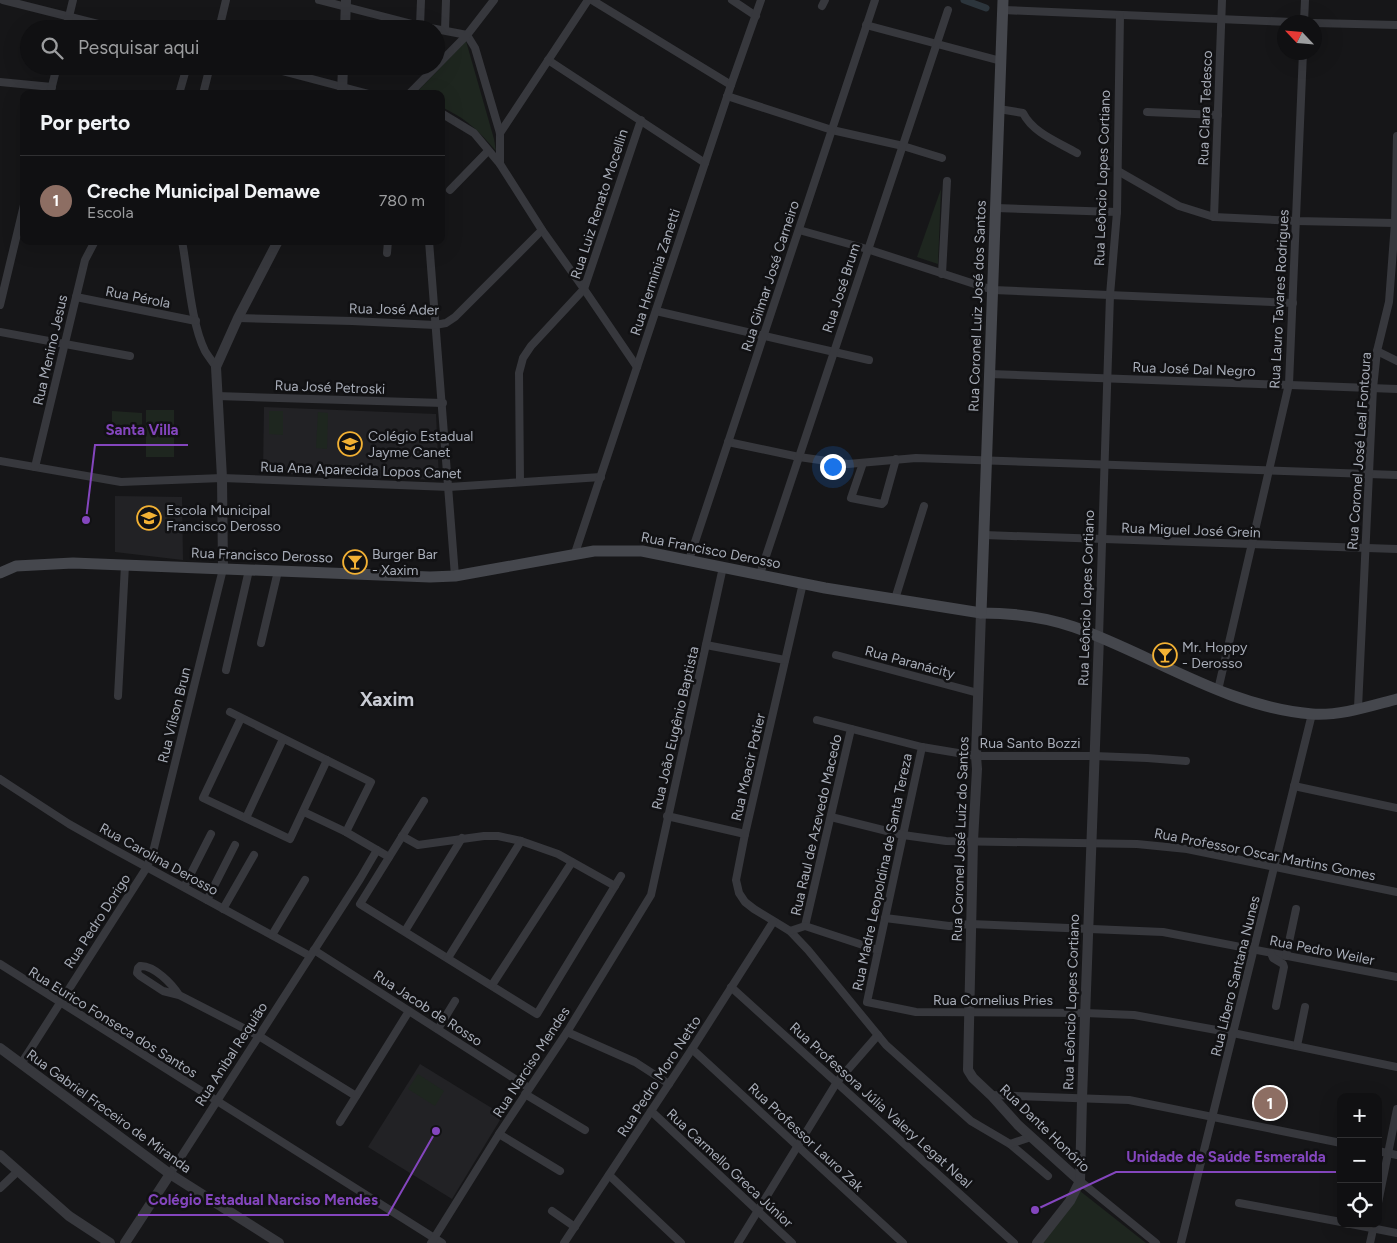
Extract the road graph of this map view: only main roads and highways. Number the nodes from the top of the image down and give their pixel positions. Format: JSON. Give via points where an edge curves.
{"nodes":[{"id":1,"x":1003,"y":5,"type":"edge"},
{"id":2,"x":0,"y":573,"type":"edge"},
{"id":3,"x":981,"y":613,"type":"junction"},
{"id":4,"x":1397,"y":699,"type":"edge"}],
"edges":[{"from":1,"to":3,"type":"main road","name":"Rua Coronel Luiz José dos Santos"},
{"from":2,"to":3,"type":"main road","name":"Rua Francisco Derosso","via":[[16,566],[73,563],[430,577],[456,576],[576,553],[642,551],[803,584]]},
{"from":3,"to":4,"type":"main road","name":"Rua Francisco Derosso","via":[[1045,620],[1073,627],[1218,690],[1265,706],[1331,714]]}]}
